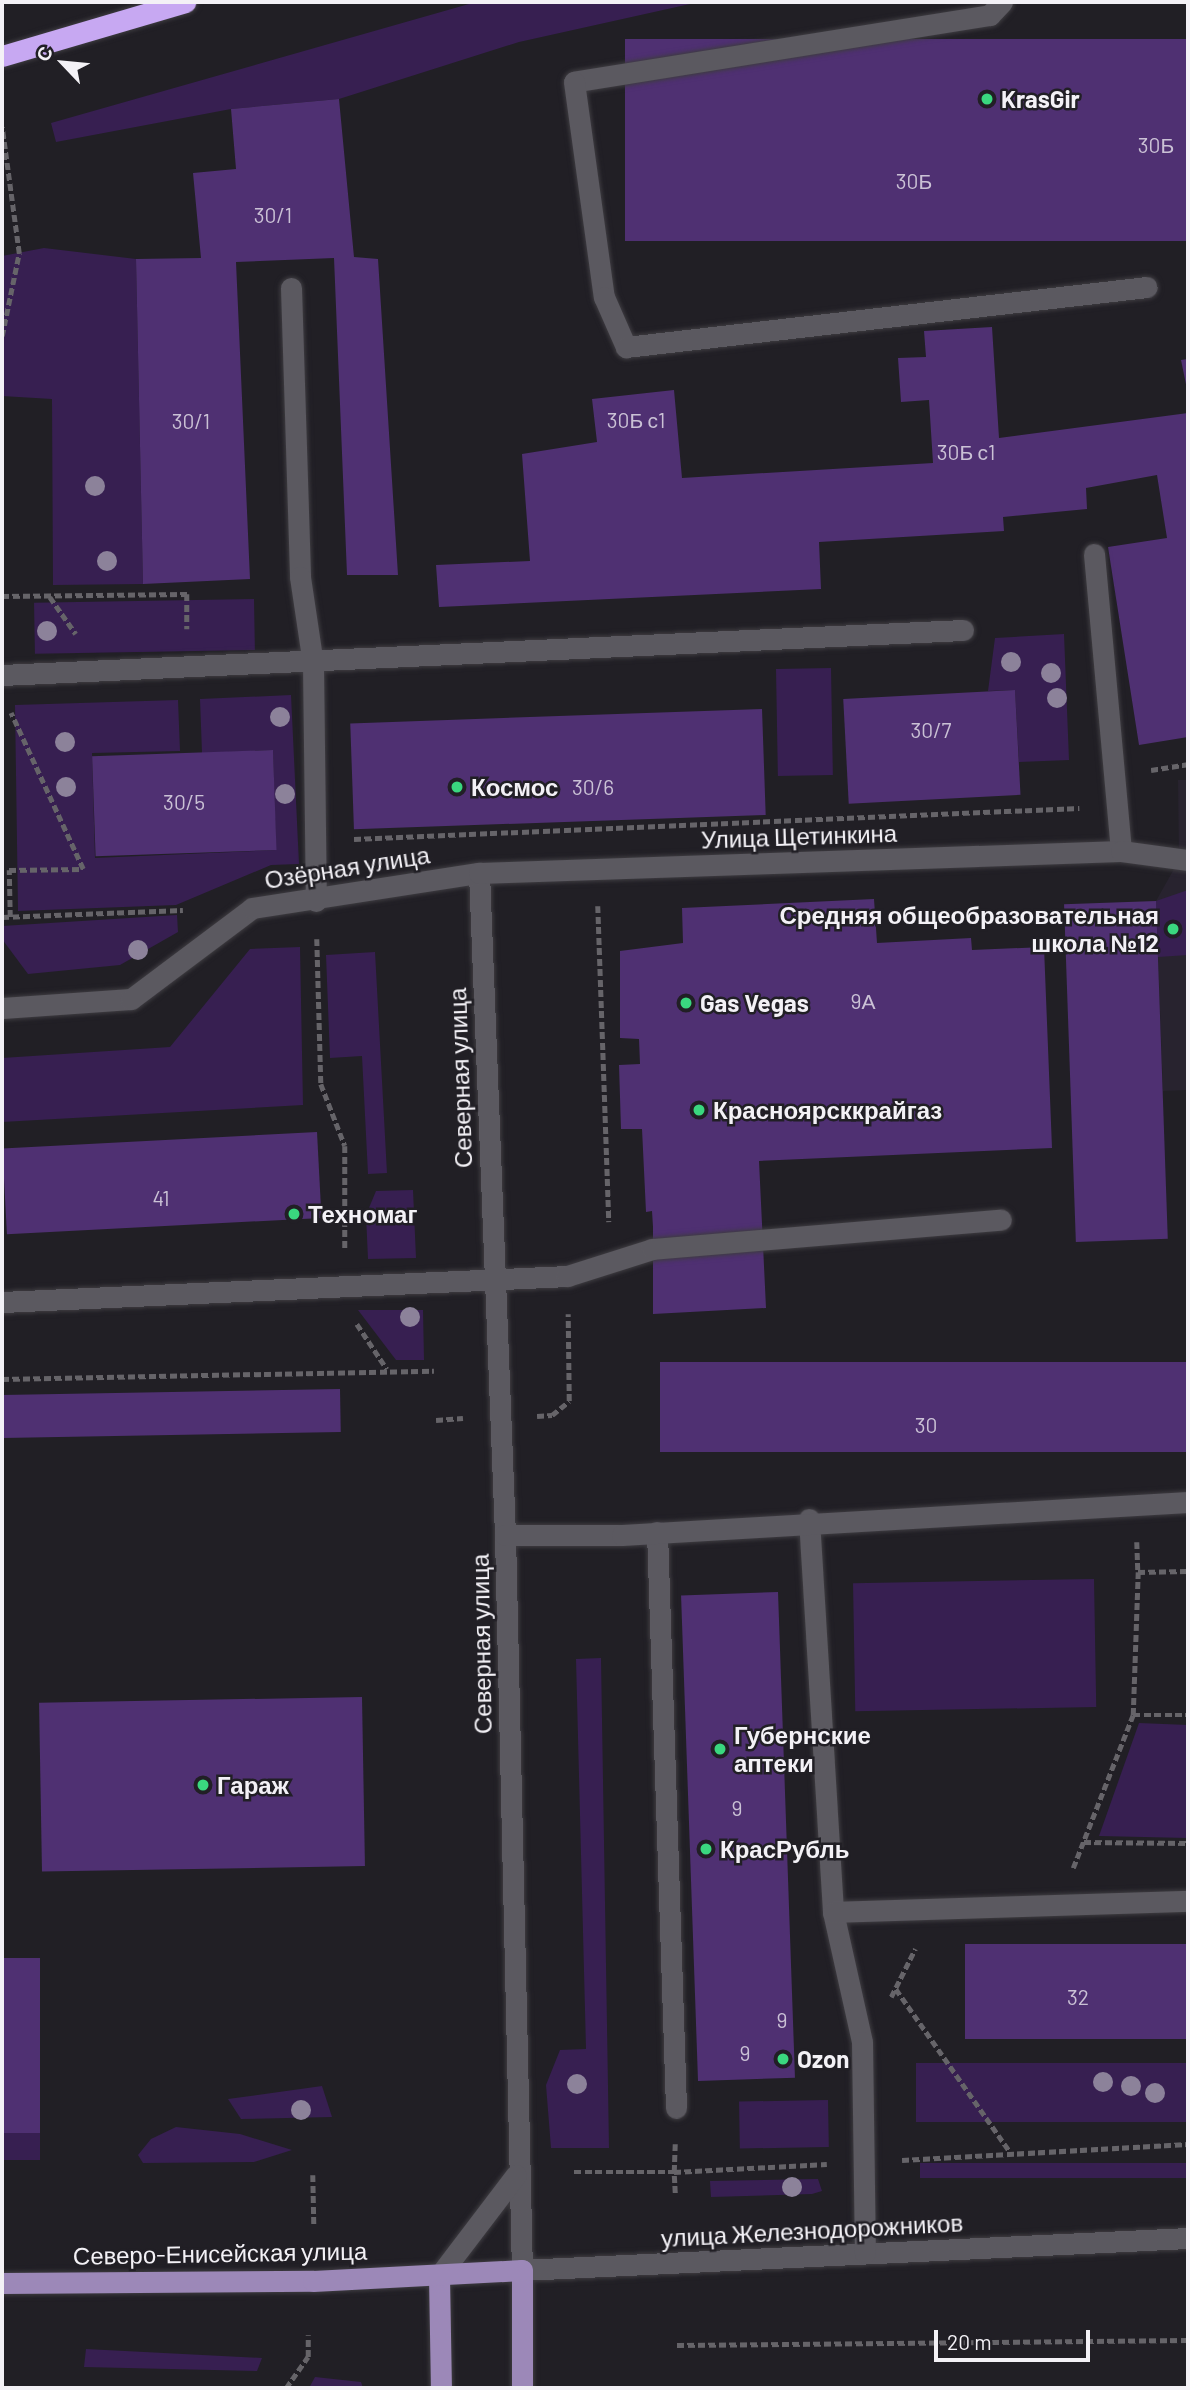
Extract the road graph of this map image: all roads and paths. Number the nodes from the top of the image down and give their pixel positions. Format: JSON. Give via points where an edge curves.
{"nodes":[{"id":1,"x":185,"y":2,"type":"edge"},
{"id":2,"x":1002,"y":2,"type":"edge"},
{"id":3,"x":2,"y":56,"type":"edge"},
{"id":4,"x":2,"y":127,"type":"edge"},
{"id":5,"x":1147,"y":287,"type":"dead end"},
{"id":6,"x":291,"y":288,"type":"dead end"},
{"id":7,"x":2,"y":336,"type":"edge"},
{"id":8,"x":1094,"y":554,"type":"dead end"},
{"id":9,"x":2,"y":596,"type":"edge"},
{"id":10,"x":187,"y":608,"type":"dead end"},
{"id":11,"x":962,"y":630,"type":"dead end"},
{"id":12,"x":313,"y":663,"type":"junction"},
{"id":13,"x":2,"y":675,"type":"edge"},
{"id":14,"x":8,"y":705,"type":"dead end"},
{"id":15,"x":1188,"y":764,"type":"edge"},
{"id":16,"x":1171,"y":767,"type":"dead end"},
{"id":17,"x":1115,"y":806,"type":"junction"},
{"id":18,"x":368,"y":835,"type":"dead end"},
{"id":19,"x":1121,"y":851,"type":"junction"},
{"id":20,"x":1188,"y":860,"type":"edge"},
{"id":21,"x":597,"y":869,"type":"junction"},
{"id":22,"x":479,"y":873,"type":"junction"},
{"id":23,"x":316,"y":901,"type":"junction"},
{"id":24,"x":252,"y":908,"type":"junction"},
{"id":25,"x":2,"y":917,"type":"edge"},
{"id":26,"x":10,"y":917,"type":"junction"},
{"id":27,"x":2,"y":1008,"type":"edge"},
{"id":28,"x":1001,"y":1220,"type":"dead end"},
{"id":29,"x":610,"y":1262,"type":"junction"},
{"id":30,"x":495,"y":1275,"type":"junction"},
{"id":31,"x":338,"y":1287,"type":"junction"},
{"id":32,"x":2,"y":1302,"type":"edge"},
{"id":33,"x":569,"y":1333,"type":"dead end"},
{"id":34,"x":387,"y":1370,"type":"junction"},
{"id":35,"x":434,"y":1371,"type":"dead end"},
{"id":36,"x":2,"y":1379,"type":"edge"},
{"id":37,"x":552,"y":1415,"type":"dead end"},
{"id":38,"x":475,"y":1418,"type":"dead end"},
{"id":39,"x":436,"y":1420,"type":"dead end"},
{"id":40,"x":1188,"y":1502,"type":"edge"},
{"id":41,"x":809,"y":1520,"type":"junction"},
{"id":42,"x":657,"y":1532,"type":"junction"},
{"id":43,"x":505,"y":1535,"type":"junction"},
{"id":44,"x":1188,"y":1571,"type":"edge"},
{"id":45,"x":1133,"y":1716,"type":"junction"},
{"id":46,"x":1188,"y":1716,"type":"edge"},
{"id":47,"x":1084,"y":1842,"type":"junction"},
{"id":48,"x":1188,"y":1843,"type":"edge"},
{"id":49,"x":1188,"y":1901,"type":"edge"},
{"id":50,"x":1057,"y":1906,"type":"junction"},
{"id":51,"x":834,"y":1912,"type":"junction"},
{"id":52,"x":933,"y":1912,"type":"junction"},
{"id":53,"x":896,"y":1989,"type":"junction"},
{"id":54,"x":862,"y":2042,"type":"junction"},
{"id":55,"x":676,"y":2108,"type":"joint"},
{"id":56,"x":1188,"y":2144,"type":"edge"},
{"id":57,"x":1010,"y":2152,"type":"junction"},
{"id":58,"x":863,"y":2162,"type":"junction"},
{"id":59,"x":574,"y":2172,"type":"dead end"},
{"id":60,"x":674,"y":2172,"type":"junction"},
{"id":61,"x":313,"y":2175,"type":"dead end"},
{"id":62,"x":516,"y":2175,"type":"junction"},
{"id":63,"x":676,"y":2193,"type":"dead end"},
{"id":64,"x":314,"y":2224,"type":"dead end"},
{"id":65,"x":1188,"y":2238,"type":"edge"},
{"id":66,"x":865,"y":2253,"type":"junction"},
{"id":67,"x":522,"y":2270,"type":"junction"},
{"id":68,"x":439,"y":2276,"type":"junction"},
{"id":69,"x":2,"y":2283,"type":"edge"},
{"id":70,"x":308,"y":2335,"type":"dead end"},
{"id":71,"x":1188,"y":2340,"type":"edge"},
{"id":72,"x":677,"y":2345,"type":"dead end"},
{"id":73,"x":286,"y":2388,"type":"edge"},
{"id":74,"x":441,"y":2388,"type":"edge"},
{"id":75,"x":522,"y":2388,"type":"edge"}],
"edges":[{"from":1,"to":3,"type":"highway"},
{"from":2,"to":5,"type":"street","via":[[990,15],[574,82],[604,298],[626,347]]},
{"from":4,"to":7,"type":"path","via":[[19,253]]},
{"from":6,"to":12,"type":"street","via":[[300,577]]},
{"from":8,"to":17,"type":"street"},
{"from":9,"to":10,"type":"path","via":[[187,594]]},
{"from":11,"to":12,"type":"street"},
{"from":12,"to":13,"type":"street"},
{"from":12,"to":23,"type":"street"},
{"from":14,"to":26,"type":"path","via":[[83,869],[9,870]]},
{"from":15,"to":16,"type":"path"},
{"from":17,"to":18,"type":"path"},
{"from":17,"to":19,"type":"street"},
{"from":19,"to":20,"type":"street","name":"Улица Щетинкина"},
{"from":19,"to":21,"type":"street","name":"Улица Щетинкина"},
{"from":21,"to":22,"type":"street","name":"Улица Щетинкина"},
{"from":21,"to":29,"type":"path"},
{"from":22,"to":23,"type":"street","name":"Озёрная улица"},
{"from":22,"to":30,"type":"street","name":"Северная улица"},
{"from":23,"to":24,"type":"street","name":"Озёрная улица"},
{"from":23,"to":31,"type":"path","via":[[321,1084],[345,1146]]},
{"from":24,"to":26,"type":"path"},
{"from":24,"to":27,"type":"street","name":"Озёрная улица","via":[[131,999]]},
{"from":25,"to":26,"type":"path"},
{"from":28,"to":29,"type":"street","via":[[652,1249]]},
{"from":29,"to":30,"type":"street","via":[[567,1276]]},
{"from":30,"to":31,"type":"street","via":[[431,1286]]},
{"from":30,"to":43,"type":"street","name":"Северная улица"},
{"from":31,"to":32,"type":"street"},
{"from":31,"to":34,"type":"path"},
{"from":33,"to":37,"type":"path","via":[[569,1401]]},
{"from":34,"to":35,"type":"path"},
{"from":34,"to":36,"type":"path"},
{"from":38,"to":39,"type":"path"},
{"from":40,"to":41,"type":"street"},
{"from":41,"to":42,"type":"street"},
{"from":41,"to":51,"type":"street"},
{"from":42,"to":43,"type":"street"},
{"from":42,"to":55,"type":"street"},
{"from":43,"to":62,"type":"street","name":"Северная улица"},
{"from":44,"to":45,"type":"path","via":[[1138,1572]]},
{"from":45,"to":46,"type":"path"},
{"from":45,"to":47,"type":"path"},
{"from":47,"to":48,"type":"path"},
{"from":47,"to":50,"type":"path"},
{"from":49,"to":50,"type":"street"},
{"from":50,"to":52,"type":"street"},
{"from":51,"to":52,"type":"street"},
{"from":51,"to":54,"type":"street"},
{"from":52,"to":53,"type":"path"},
{"from":53,"to":54,"type":"path"},
{"from":53,"to":57,"type":"path"},
{"from":54,"to":58,"type":"street"},
{"from":55,"to":60,"type":"path"},
{"from":56,"to":57,"type":"path"},
{"from":57,"to":58,"type":"path"},
{"from":58,"to":60,"type":"path"},
{"from":58,"to":66,"type":"street"},
{"from":59,"to":60,"type":"path"},
{"from":60,"to":63,"type":"path"},
{"from":61,"to":64,"type":"path"},
{"from":62,"to":67,"type":"street","name":"Северная улица"},
{"from":62,"to":68,"type":"street"},
{"from":65,"to":66,"type":"street","name":"улица Железнодорожников"},
{"from":66,"to":67,"type":"street","name":"улица Железнодорожников"},
{"from":67,"to":68,"type":"main road","name":"улица Железнодорожников"},
{"from":67,"to":75,"type":"main road"},
{"from":68,"to":69,"type":"main road","name":"Северо-Енисейская улица"},
{"from":68,"to":74,"type":"main road"},
{"from":70,"to":73,"type":"path","via":[[308,2357]]},
{"from":71,"to":72,"type":"path"}]}
